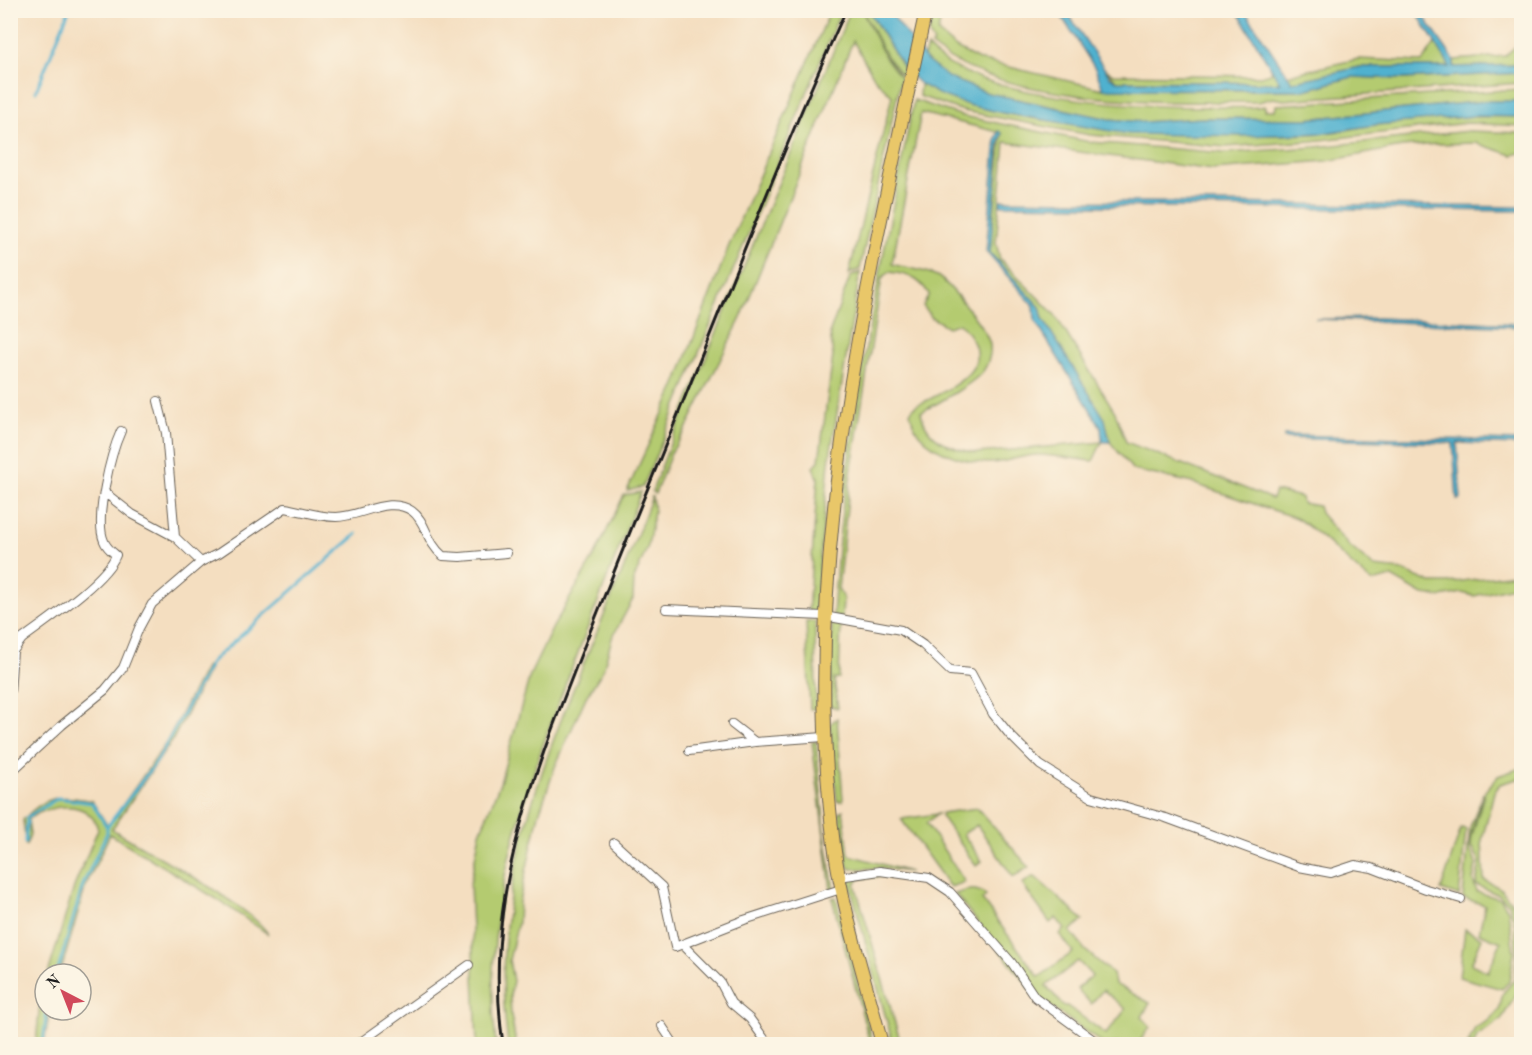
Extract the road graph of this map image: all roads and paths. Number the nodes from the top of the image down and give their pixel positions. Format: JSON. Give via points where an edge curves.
{"nodes":[{"id":1,"x":926,"y":10,"type":"edge"},
{"id":2,"x":158,"y":401,"type":"dead end"},
{"id":3,"x":121,"y":431,"type":"dead end"},
{"id":4,"x":104,"y":492,"type":"junction"},
{"id":5,"x":175,"y":537,"type":"junction"},
{"id":6,"x":507,"y":553,"type":"dead end"},
{"id":7,"x":201,"y":562,"type":"junction"},
{"id":8,"x":666,"y":609,"type":"dead end"},
{"id":9,"x":824,"y":616,"type":"junction"},
{"id":10,"x":10,"y":694,"type":"edge"},
{"id":11,"x":732,"y":724,"type":"dead end"},
{"id":12,"x":824,"y":737,"type":"junction"},
{"id":13,"x":755,"y":742,"type":"junction"},
{"id":14,"x":689,"y":751,"type":"dead end"},
{"id":15,"x":10,"y":773,"type":"edge"},
{"id":16,"x":614,"y":843,"type":"dead end"},
{"id":17,"x":840,"y":883,"type":"junction"},
{"id":18,"x":1461,"y":899,"type":"dead end"},
{"id":19,"x":682,"y":944,"type":"junction"},
{"id":20,"x":469,"y":965,"type":"dead end"},
{"id":21,"x":662,"y":1026,"type":"dead end"},
{"id":22,"x":358,"y":1044,"type":"edge"},
{"id":23,"x":674,"y":1044,"type":"edge"},
{"id":24,"x":768,"y":1044,"type":"edge"},
{"id":25,"x":882,"y":1044,"type":"edge"},
{"id":26,"x":1099,"y":1044,"type":"edge"}],
"edges":[{"from":1,"to":9,"type":"main road","via":[[879,224],[855,357]]},
{"from":2,"to":5,"type":"street","via":[[166,433]]},
{"from":3,"to":4,"type":"street"},
{"from":4,"to":5,"type":"street","via":[[132,514]]},
{"from":4,"to":10,"type":"street","via":[[103,540],[116,555],[114,560],[103,574],[22,639],[13,651]]},
{"from":5,"to":7,"type":"street"},
{"from":6,"to":7,"type":"street","via":[[442,556],[428,541],[415,513],[392,504],[338,517],[285,508]]},
{"from":7,"to":15,"type":"street","via":[[152,604],[123,668],[105,690]]},
{"from":8,"to":9,"type":"street"},
{"from":9,"to":12,"type":"main road"},
{"from":9,"to":18,"type":"street","via":[[901,630],[950,671],[971,673],[993,714],[1010,735],[1040,765],[1090,797],[1166,818],[1299,867],[1331,873],[1355,865],[1372,868]]},
{"from":11,"to":13,"type":"street"},
{"from":12,"to":13,"type":"street"},
{"from":12,"to":17,"type":"main road"},
{"from":13,"to":14,"type":"street"},
{"from":16,"to":19,"type":"street","via":[[663,887],[675,946]]},
{"from":17,"to":19,"type":"street"},
{"from":17,"to":25,"type":"main road"},
{"from":17,"to":26,"type":"street","via":[[880,871],[929,878],[950,892],[1012,963],[1035,997]]},
{"from":19,"to":24,"type":"street","via":[[720,982],[730,1003],[750,1020]]},
{"from":20,"to":22,"type":"street"},
{"from":21,"to":23,"type":"street"}]}
